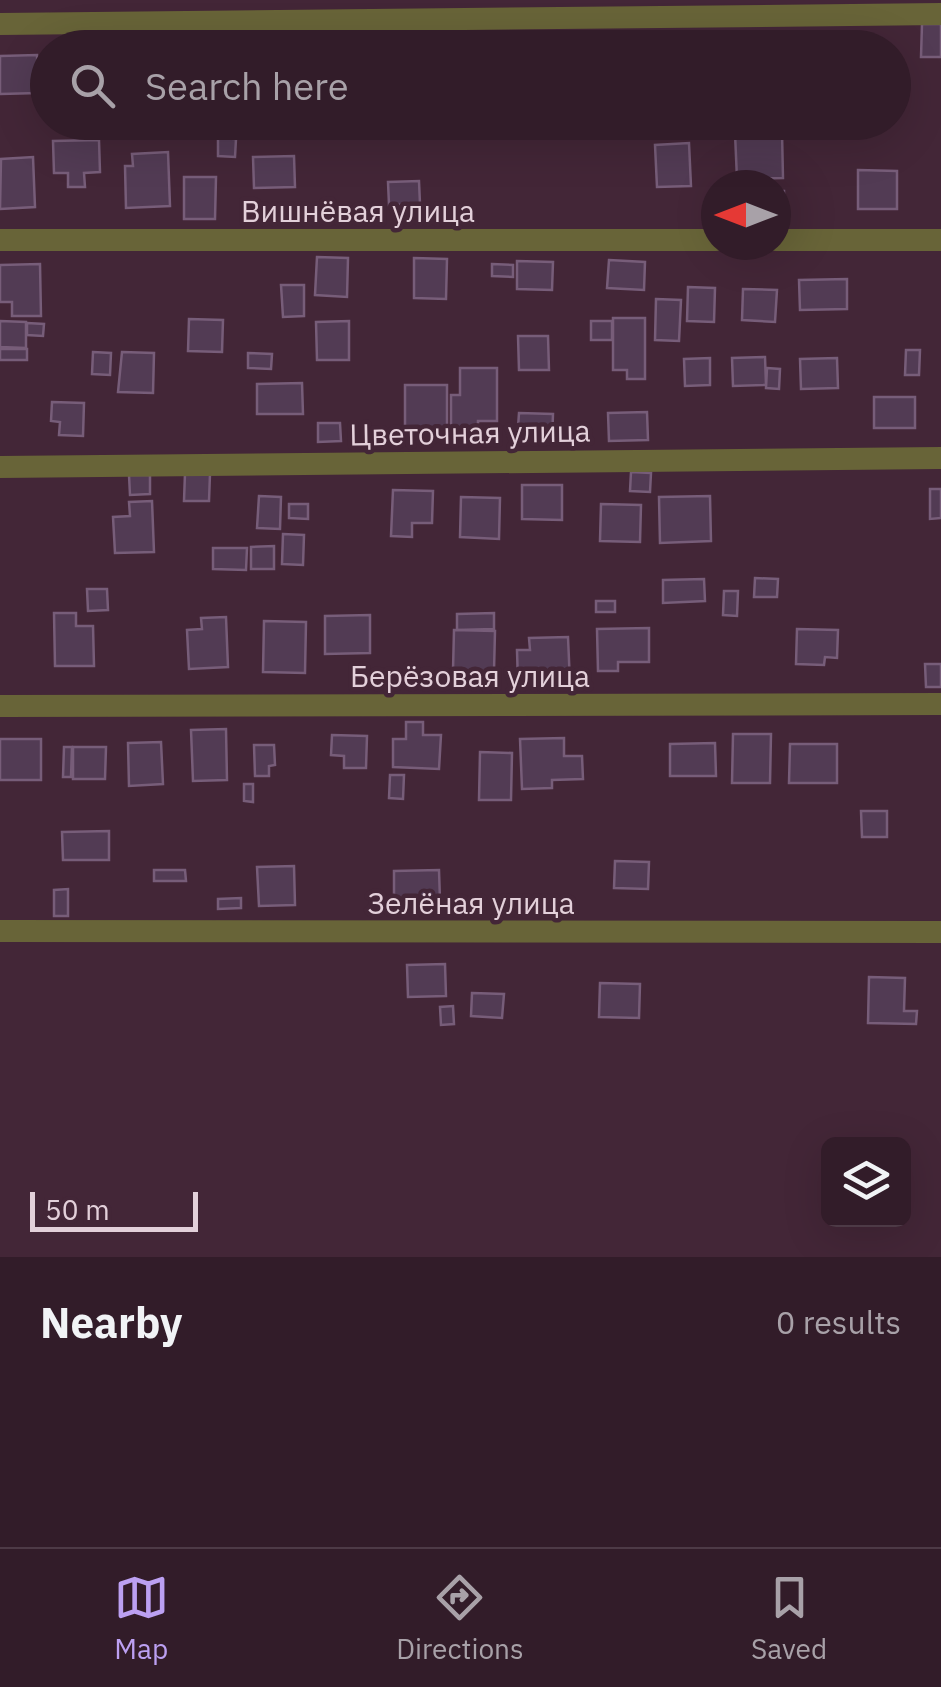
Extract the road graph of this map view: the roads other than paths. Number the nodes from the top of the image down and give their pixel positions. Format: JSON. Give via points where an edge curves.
{"nodes":[{"id":1,"x":844,"y":7,"type":"edge"},
{"id":2,"x":612,"y":8,"type":"edge"},
{"id":3,"x":941,"y":14,"type":"edge"},
{"id":4,"x":0,"y":24,"type":"edge"},
{"id":5,"x":0,"y":240,"type":"edge"},
{"id":6,"x":701,"y":240,"type":"edge"},
{"id":7,"x":791,"y":240,"type":"edge"},
{"id":8,"x":941,"y":240,"type":"edge"},
{"id":9,"x":941,"y":458,"type":"edge"},
{"id":10,"x":0,"y":467,"type":"edge"},
{"id":11,"x":941,"y":704,"type":"edge"},
{"id":12,"x":0,"y":706,"type":"edge"},
{"id":13,"x":0,"y":931,"type":"edge"},
{"id":14,"x":941,"y":932,"type":"edge"}],
"edges":[{"from":1,"to":2,"type":"street"},
{"from":1,"to":3,"type":"street"},
{"from":2,"to":4,"type":"street"},
{"from":5,"to":6,"type":"street","name":"Вишнёвая улица"},
{"from":7,"to":8,"type":"street"},
{"from":9,"to":10,"type":"street","name":"Цветочная улица"},
{"from":11,"to":12,"type":"street","name":"Берёзовая улица"},
{"from":13,"to":14,"type":"street","name":"Зелёная улица"}]}
